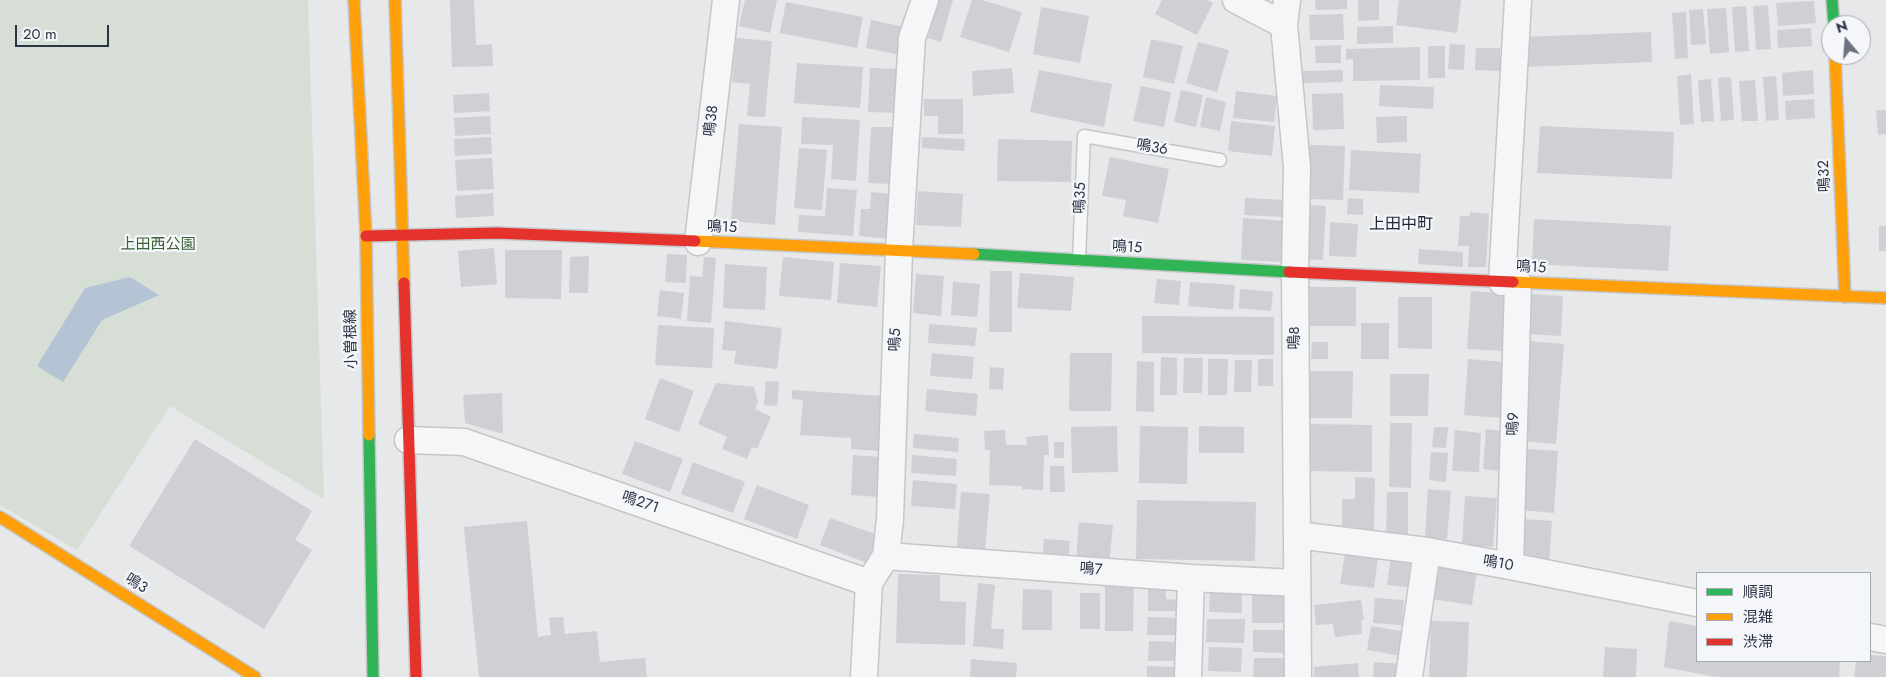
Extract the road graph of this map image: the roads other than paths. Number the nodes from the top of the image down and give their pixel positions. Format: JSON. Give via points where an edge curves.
{"nodes":[{"id":1,"x":354,"y":0,"type":"edge"},
{"id":2,"x":395,"y":0,"type":"edge"},
{"id":3,"x":726,"y":0,"type":"edge"},
{"id":4,"x":925,"y":0,"type":"edge"},
{"id":5,"x":1236,"y":0,"type":"edge"},
{"id":6,"x":1518,"y":0,"type":"edge"},
{"id":7,"x":1832,"y":0,"type":"edge"},
{"id":8,"x":1286,"y":12,"type":"edge"},
{"id":9,"x":1833,"y":15,"type":"edge"},
{"id":10,"x":1835,"y":65,"type":"edge"},
{"id":11,"x":1084,"y":136,"type":"joint"},
{"id":12,"x":1220,"y":160,"type":"dead end"},
{"id":13,"x":402,"y":235,"type":"junction"},
{"id":14,"x":366,"y":236,"type":"junction"},
{"id":15,"x":698,"y":242,"type":"junction"},
{"id":16,"x":899,"y":250,"type":"junction"},
{"id":17,"x":1079,"y":260,"type":"junction"},
{"id":18,"x":1295,"y":272,"type":"junction"},
{"id":19,"x":1510,"y":282,"type":"junction"},
{"id":20,"x":1845,"y":297,"type":"junction"},
{"id":21,"x":1886,"y":298,"type":"edge"},
{"id":22,"x":408,"y":440,"type":"junction"},
{"id":23,"x":0,"y":516,"type":"edge"},
{"id":24,"x":1297,"y":536,"type":"junction"},
{"id":25,"x":1427,"y":552,"type":"junction"},
{"id":26,"x":886,"y":556,"type":"junction"},
{"id":27,"x":1510,"y":566,"type":"junction"},
{"id":28,"x":1191,"y":578,"type":"junction"},
{"id":29,"x":869,"y":583,"type":"junction"},
{"id":30,"x":1297,"y":583,"type":"junction"},
{"id":31,"x":1696,"y":603,"type":"edge"},
{"id":32,"x":1871,"y":637,"type":"edge"},
{"id":33,"x":1886,"y":640,"type":"edge"},
{"id":34,"x":255,"y":677,"type":"edge"},
{"id":35,"x":373,"y":677,"type":"edge"},
{"id":36,"x":416,"y":677,"type":"edge"},
{"id":37,"x":864,"y":677,"type":"edge"},
{"id":38,"x":1188,"y":677,"type":"edge"},
{"id":39,"x":1298,"y":677,"type":"edge"},
{"id":40,"x":1409,"y":677,"type":"edge"}],
"edges":[{"from":1,"to":14,"type":"street","name":"小曽根線"},
{"from":2,"to":13,"type":"street"},
{"from":3,"to":15,"type":"street","name":"鳴38"},
{"from":4,"to":16,"type":"street","name":"鳴5","via":[[912,38]]},
{"from":5,"to":8,"type":"street"},
{"from":6,"to":19,"type":"street","name":"鳴9"},
{"from":7,"to":9,"type":"street"},
{"from":8,"to":18,"type":"street","name":"鳴8","via":[[1297,167]]},
{"from":10,"to":20,"type":"street","name":"鳴３２"},
{"from":11,"to":12,"type":"lane","name":"鳴36"},
{"from":11,"to":17,"type":"lane","name":"鳴35"},
{"from":13,"to":14,"type":"street","name":"鳴15"},
{"from":13,"to":15,"type":"street","name":"鳴15","via":[[496,233]]},
{"from":13,"to":22,"type":"street"},
{"from":14,"to":35,"type":"street","name":"小曽根線"},
{"from":15,"to":16,"type":"street","name":"鳴15"},
{"from":16,"to":17,"type":"street","name":"鳴15"},
{"from":16,"to":26,"type":"street","name":"鳴5"},
{"from":17,"to":18,"type":"street","name":"鳴15"},
{"from":18,"to":19,"type":"street","name":"鳴15"},
{"from":18,"to":24,"type":"street","name":"鳴8"},
{"from":19,"to":20,"type":"street","name":"鳴15"},
{"from":19,"to":27,"type":"street","name":"鳴9"},
{"from":20,"to":21,"type":"street","name":"鳴15"},
{"from":22,"to":29,"type":"street","name":"鳴271","via":[[464,442]]},
{"from":22,"to":36,"type":"street"},
{"from":23,"to":34,"type":"street","name":"鳴3"},
{"from":24,"to":25,"type":"street","name":"鳴10"},
{"from":24,"to":30,"type":"street","name":"鳴8"},
{"from":25,"to":27,"type":"street","name":"鳴10"},
{"from":25,"to":40,"type":"street"},
{"from":26,"to":28,"type":"street","name":"鳴7"},
{"from":26,"to":29,"type":"street","name":"鳴5"},
{"from":27,"to":31,"type":"street","name":"鳴10"},
{"from":28,"to":30,"type":"street","name":"鳴7"},
{"from":28,"to":38,"type":"street"},
{"from":29,"to":37,"type":"street","name":"鳴5"},
{"from":30,"to":39,"type":"street","name":"鳴8"},
{"from":32,"to":33,"type":"street"}]}
